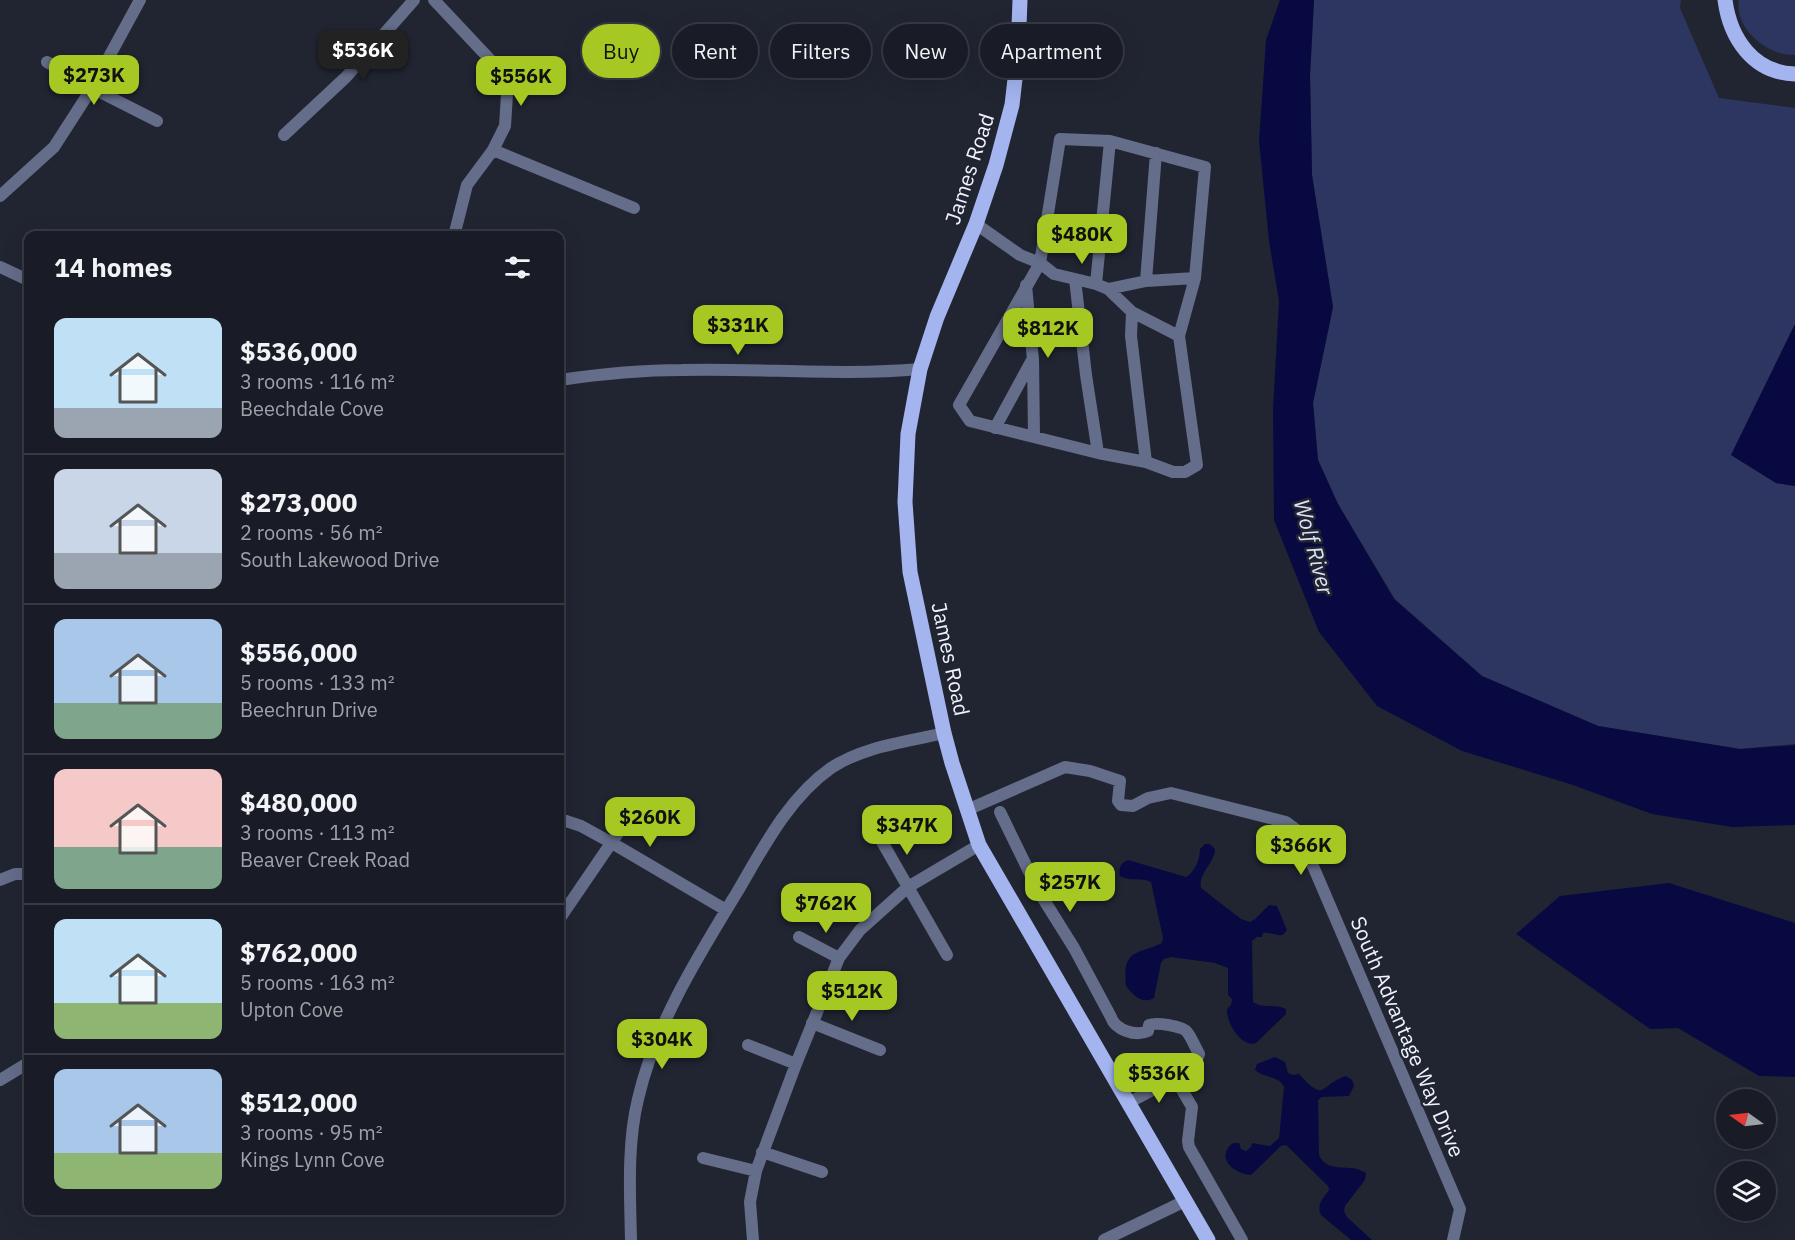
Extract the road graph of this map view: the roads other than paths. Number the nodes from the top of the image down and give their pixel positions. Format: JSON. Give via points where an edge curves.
{"nodes":[{"id":1,"x":140,"y":0,"type":"edge"},
{"id":2,"x":414,"y":0,"type":"edge"},
{"id":3,"x":434,"y":0,"type":"edge"},
{"id":4,"x":1020,"y":0,"type":"edge"},
{"id":5,"x":1725,"y":0,"type":"edge"},
{"id":6,"x":47,"y":62,"type":"dead end"},
{"id":7,"x":1795,"y":74,"type":"edge"},
{"id":8,"x":92,"y":88,"type":"junction"},
{"id":9,"x":157,"y":121,"type":"dead end"},
{"id":10,"x":284,"y":135,"type":"dead end"},
{"id":11,"x":1110,"y":141,"type":"junction"},
{"id":12,"x":493,"y":150,"type":"junction"},
{"id":13,"x":1156,"y":153,"type":"junction"},
{"id":14,"x":0,"y":196,"type":"edge"},
{"id":15,"x":634,"y":208,"type":"dead end"},
{"id":16,"x":976,"y":224,"type":"junction"},
{"id":17,"x":455,"y":231,"type":"edge"},
{"id":18,"x":1040,"y":263,"type":"junction"},
{"id":19,"x":0,"y":267,"type":"edge"},
{"id":20,"x":24,"y":278,"type":"edge"},
{"id":21,"x":1195,"y":278,"type":"junction"},
{"id":22,"x":1075,"y":279,"type":"junction"},
{"id":23,"x":1146,"y":281,"type":"junction"},
{"id":24,"x":1026,"y":284,"type":"junction"},
{"id":25,"x":1096,"y":284,"type":"junction"},
{"id":26,"x":1108,"y":289,"type":"junction"},
{"id":27,"x":1132,"y":312,"type":"junction"},
{"id":28,"x":1179,"y":336,"type":"junction"},
{"id":29,"x":1033,"y":360,"type":"junction"},
{"id":30,"x":920,"y":369,"type":"junction"},
{"id":31,"x":564,"y":379,"type":"edge"},
{"id":32,"x":995,"y":428,"type":"junction"},
{"id":33,"x":1034,"y":436,"type":"junction"},
{"id":34,"x":1098,"y":453,"type":"junction"},
{"id":35,"x":1146,"y":462,"type":"junction"},
{"id":36,"x":944,"y":733,"type":"junction"},
{"id":37,"x":967,"y":810,"type":"junction"},
{"id":38,"x":633,"y":811,"type":"dead end"},
{"id":39,"x":1000,"y":812,"type":"dead end"},
{"id":40,"x":564,"y":820,"type":"edge"},
{"id":41,"x":881,"y":840,"type":"dead end"},
{"id":42,"x":612,"y":843,"type":"junction"},
{"id":43,"x":979,"y":845,"type":"junction"},
{"id":44,"x":24,"y":874,"type":"edge"},
{"id":45,"x":0,"y":880,"type":"edge"},
{"id":46,"x":908,"y":888,"type":"junction"},
{"id":47,"x":726,"y":910,"type":"junction"},
{"id":48,"x":564,"y":912,"type":"edge"},
{"id":49,"x":799,"y":937,"type":"dead end"},
{"id":50,"x":947,"y":955,"type":"dead end"},
{"id":51,"x":839,"y":958,"type":"junction"},
{"id":52,"x":812,"y":1023,"type":"junction"},
{"id":53,"x":748,"y":1045,"type":"dead end"},
{"id":54,"x":880,"y":1050,"type":"dead end"},
{"id":55,"x":796,"y":1064,"type":"junction"},
{"id":56,"x":24,"y":1065,"type":"edge"},
{"id":57,"x":1175,"y":1078,"type":"junction"},
{"id":58,"x":0,"y":1080,"type":"edge"},
{"id":59,"x":1128,"y":1103,"type":"junction"},
{"id":60,"x":762,"y":1152,"type":"junction"},
{"id":61,"x":703,"y":1158,"type":"dead end"},
{"id":62,"x":756,"y":1171,"type":"junction"},
{"id":63,"x":822,"y":1172,"type":"dead end"},
{"id":64,"x":1185,"y":1202,"type":"junction"},
{"id":65,"x":631,"y":1240,"type":"edge"},
{"id":66,"x":753,"y":1240,"type":"edge"},
{"id":67,"x":1104,"y":1240,"type":"edge"},
{"id":68,"x":1208,"y":1240,"type":"edge"},
{"id":69,"x":1242,"y":1240,"type":"edge"},
{"id":70,"x":1453,"y":1240,"type":"edge"}],
"edges":[{"from":1,"to":8,"type":"street"},
{"from":2,"to":10,"type":"street","via":[[346,77]]},
{"from":3,"to":12,"type":"street","via":[[497,67],[507,94],[505,126]]},
{"from":4,"to":16,"type":"main road","name":"James Road","via":[[1012,105]]},
{"from":5,"to":7,"type":"main road","via":[[1732,31],[1748,54],[1762,65]]},
{"from":6,"to":8,"type":"street"},
{"from":8,"to":9,"type":"street"},
{"from":8,"to":14,"type":"street","via":[[54,147]]},
{"from":11,"to":13,"type":"street"},
{"from":11,"to":18,"type":"street","via":[[1060,139]]},
{"from":11,"to":25,"type":"street"},
{"from":12,"to":15,"type":"street"},
{"from":12,"to":17,"type":"street","via":[[467,185]]},
{"from":13,"to":21,"type":"street","via":[[1204,168]]},
{"from":13,"to":23,"type":"street"},
{"from":16,"to":18,"type":"street","via":[[1020,255]]},
{"from":16,"to":30,"type":"main road","name":"James Road"},
{"from":18,"to":22,"type":"street","via":[[1054,274]]},
{"from":18,"to":24,"type":"street"},
{"from":19,"to":20,"type":"street"},
{"from":21,"to":23,"type":"street"},
{"from":21,"to":28,"type":"street"},
{"from":22,"to":25,"type":"street"},
{"from":22,"to":34,"type":"street"},
{"from":23,"to":26,"type":"street"},
{"from":24,"to":29,"type":"street"},
{"from":24,"to":32,"type":"street","via":[[959,405],[970,421]]},
{"from":25,"to":26,"type":"street"},
{"from":26,"to":27,"type":"street"},
{"from":27,"to":28,"type":"street"},
{"from":27,"to":35,"type":"street","via":[[1131,336]]},
{"from":28,"to":35,"type":"street","via":[[1197,465],[1185,472],[1173,472]]},
{"from":29,"to":32,"type":"street"},
{"from":29,"to":33,"type":"street"},
{"from":30,"to":31,"type":"street","via":[[876,373],[682,370]]},
{"from":30,"to":36,"type":"main road","name":"James Road","via":[[908,434],[905,501],[910,572]]},
{"from":32,"to":33,"type":"street"},
{"from":33,"to":34,"type":"street"},
{"from":34,"to":35,"type":"street"},
{"from":36,"to":37,"type":"main road"},
{"from":36,"to":47,"type":"street","name":"James Road","via":[[879,748],[850,758],[819,776],[780,822]]},
{"from":37,"to":43,"type":"main road"},
{"from":37,"to":70,"type":"street","name":"South Advantage Way Drive","via":[[1065,768],[1120,781],[1121,805],[1132,806],[1171,793],[1286,822],[1298,831],[1460,1209]]},
{"from":38,"to":42,"type":"street"},
{"from":39,"to":57,"type":"street","via":[[1039,892],[1074,948],[1113,1024],[1119,1029],[1144,1033],[1154,1023],[1188,1032],[1199,1054],[1194,1067]]},
{"from":40,"to":42,"type":"street"},
{"from":41,"to":46,"type":"street"},
{"from":42,"to":47,"type":"street"},
{"from":42,"to":48,"type":"street"},
{"from":43,"to":46,"type":"street"},
{"from":43,"to":59,"type":"main road"},
{"from":44,"to":45,"type":"street"},
{"from":46,"to":50,"type":"street"},
{"from":46,"to":51,"type":"street","via":[[860,930]]},
{"from":47,"to":65,"type":"street","name":"James Road","via":[[674,1004],[638,1098],[633,1121]]},
{"from":49,"to":51,"type":"street"},
{"from":51,"to":52,"type":"street"},
{"from":52,"to":54,"type":"street"},
{"from":52,"to":55,"type":"street"},
{"from":53,"to":55,"type":"street"},
{"from":55,"to":60,"type":"street"},
{"from":56,"to":58,"type":"street"},
{"from":57,"to":59,"type":"street"},
{"from":57,"to":69,"type":"street","via":[[1192,1107],[1189,1147]]},
{"from":59,"to":64,"type":"main road"},
{"from":60,"to":62,"type":"street"},
{"from":60,"to":63,"type":"street"},
{"from":61,"to":62,"type":"street"},
{"from":62,"to":66,"type":"street","via":[[750,1202]]},
{"from":64,"to":67,"type":"street"},
{"from":64,"to":68,"type":"main road"}]}
